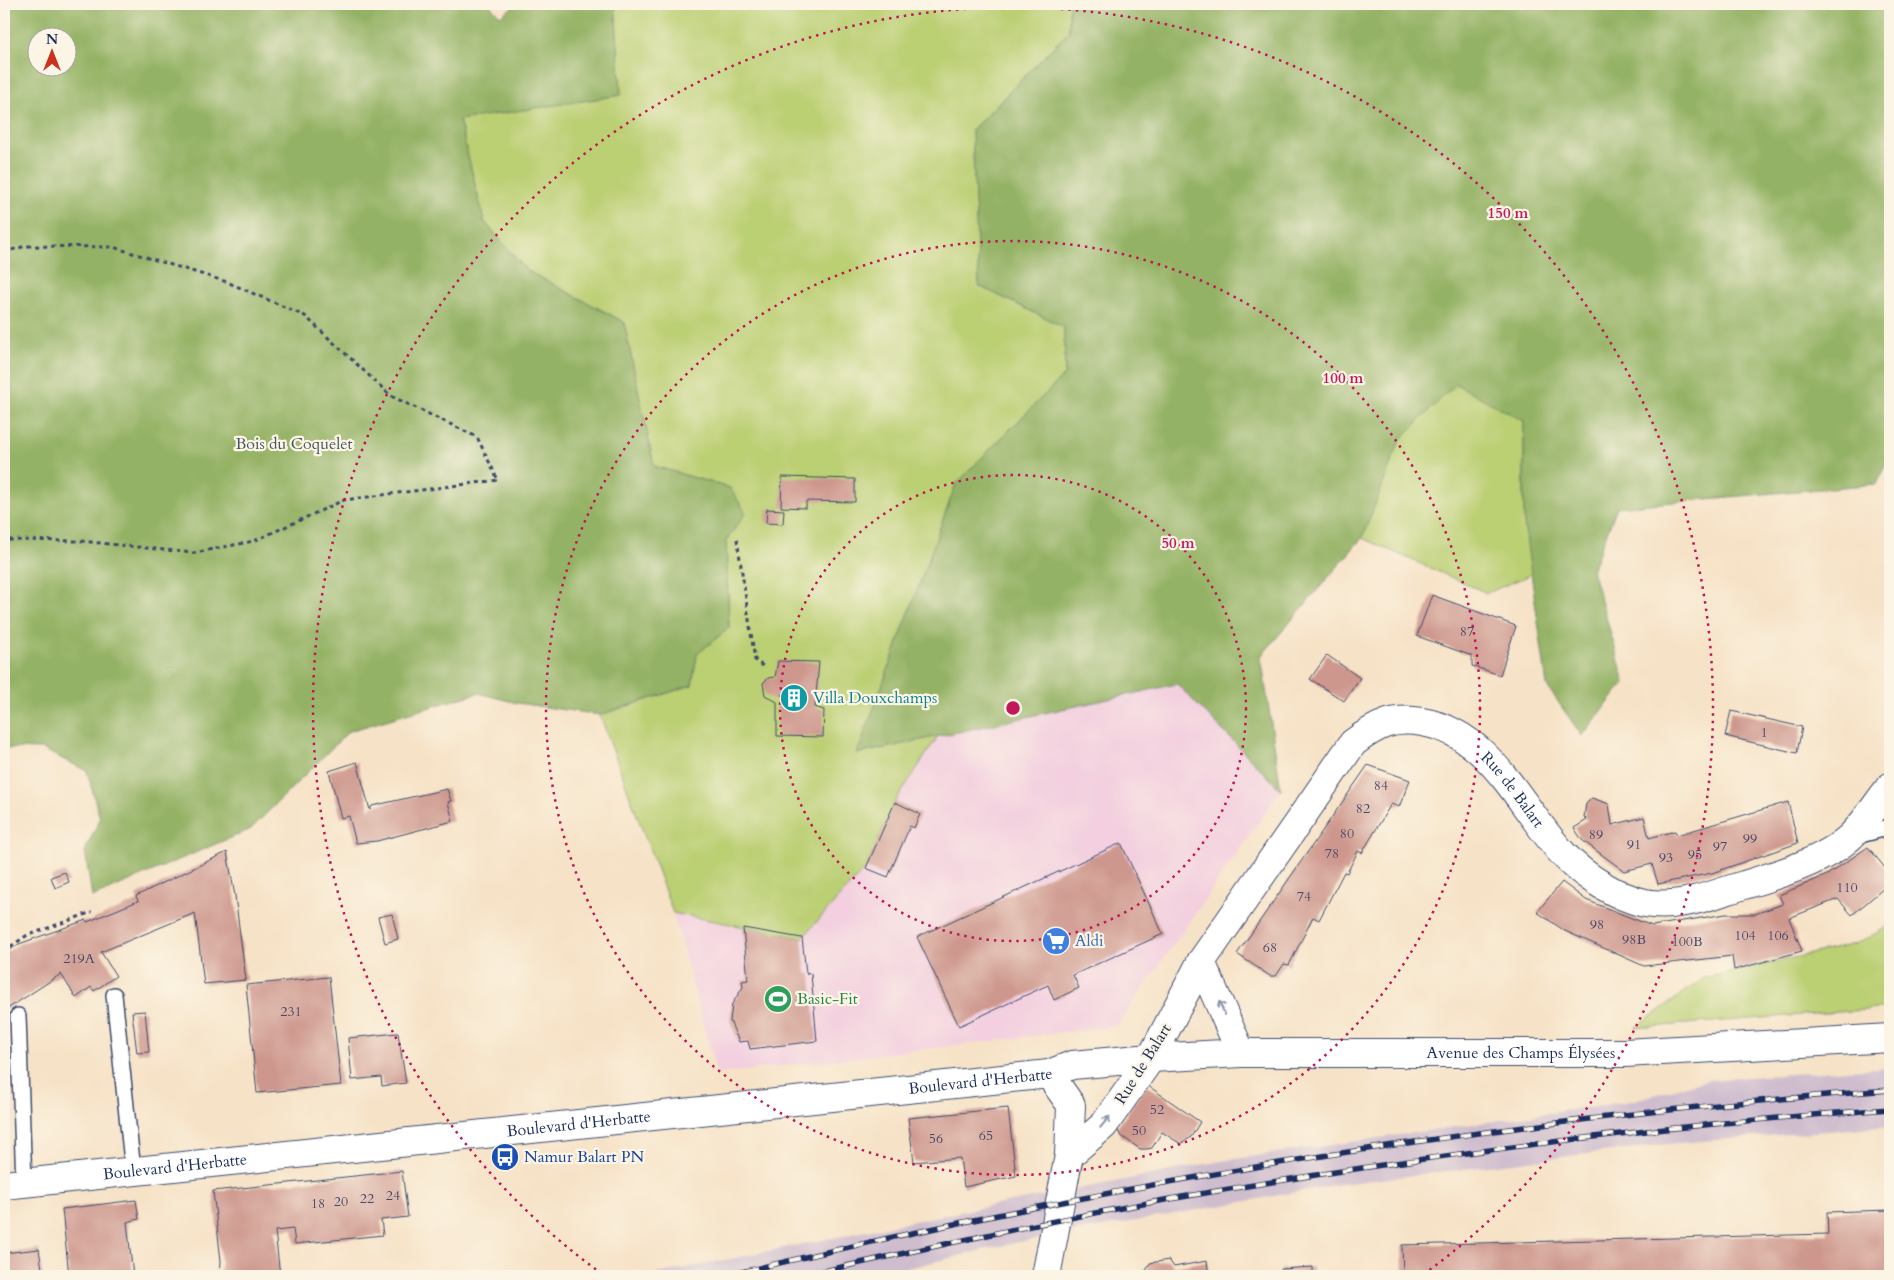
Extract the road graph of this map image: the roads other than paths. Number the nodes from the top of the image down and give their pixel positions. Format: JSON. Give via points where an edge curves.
{"nodes":[{"id":1,"x":1890,"y":787,"type":"edge"},
{"id":2,"x":1890,"y":827,"type":"edge"},
{"id":3,"x":1850,"y":838,"type":"junction"},
{"id":4,"x":1201,"y":962,"type":"junction"},
{"id":5,"x":114,"y":995,"type":"dead end"},
{"id":6,"x":18,"y":1016,"type":"dead end"},
{"id":7,"x":1890,"y":1038,"type":"edge"},
{"id":8,"x":1241,"y":1053,"type":"junction"},
{"id":9,"x":1151,"y":1058,"type":"junction"},
{"id":10,"x":1049,"y":1074,"type":"junction"},
{"id":11,"x":1070,"y":1155,"type":"junction"},
{"id":12,"x":133,"y":1171,"type":"junction"},
{"id":13,"x":14,"y":1184,"type":"edge"},
{"id":14,"x":1046,"y":1276,"type":"edge"}],
"edges":[{"from":1,"to":3,"type":"street","name":"Rue de Balart"},
{"from":2,"to":3,"type":"lane"},
{"from":3,"to":4,"type":"street","name":"Rue de Balart","via":[[1825,854],[1779,874],[1692,901],[1668,905],[1643,902],[1613,891],[1565,855],[1488,758],[1462,735],[1436,724],[1392,720],[1372,728],[1353,742]]},
{"from":8,"to":4,"type":"street","one_way":true},
{"from":4,"to":9,"type":"street","name":"Rue de Balart"},
{"from":5,"to":12,"type":"lane"},
{"from":6,"to":13,"type":"lane"},
{"from":7,"to":8,"type":"street","name":"Avenue des Champs Élysées","via":[[1625,1053]]},
{"from":8,"to":9,"type":"street","name":"Avenue des Champs Élysées"},
{"from":9,"to":10,"type":"street","name":"Boulevard d'Herbatte","via":[[1072,1065]]},
{"from":11,"to":9,"type":"street","name":"Rue de Balart","one_way":true,"via":[[1104,1125]]},
{"from":10,"to":11,"type":"street","via":[[1071,1105]]},
{"from":10,"to":12,"type":"street","name":"Boulevard d'Herbatte"},
{"from":11,"to":14,"type":"street"},
{"from":12,"to":13,"type":"street","name":"Boulevard d'Herbatte"}]}
